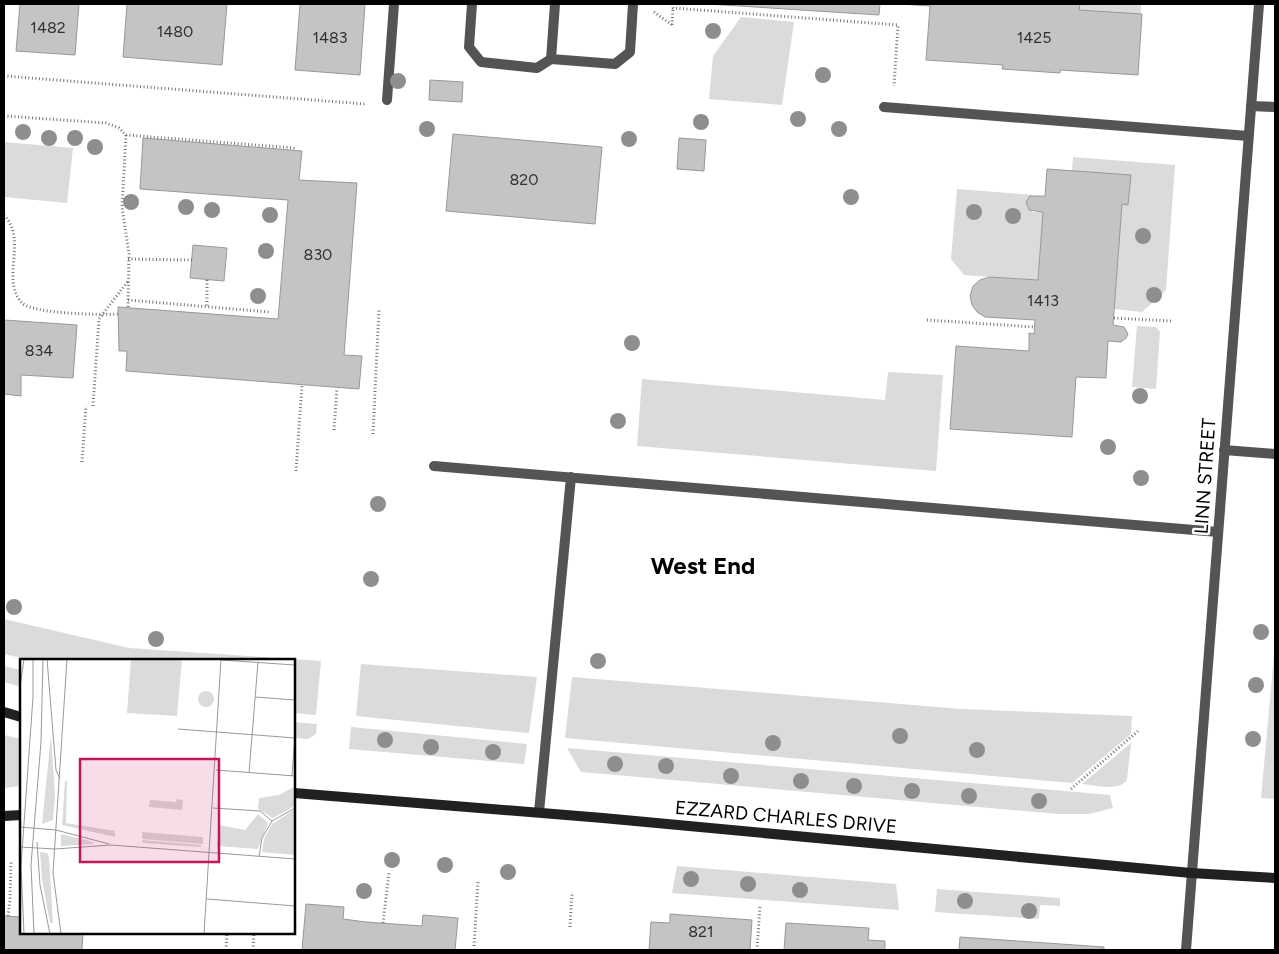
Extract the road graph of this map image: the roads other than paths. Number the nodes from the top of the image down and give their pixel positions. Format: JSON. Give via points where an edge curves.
{"nodes":[{"id":1,"x":394,"y":4,"type":"edge"},
{"id":2,"x":472,"y":4,"type":"edge"},
{"id":3,"x":555,"y":4,"type":"edge"},
{"id":4,"x":633,"y":4,"type":"edge"},
{"id":5,"x":1258,"y":4,"type":"edge"},
{"id":6,"x":552,"y":59,"type":"junction"},
{"id":7,"x":387,"y":100,"type":"road end"},
{"id":8,"x":1251,"y":106,"type":"junction"},
{"id":9,"x":884,"y":107,"type":"dead end"},
{"id":10,"x":1275,"y":107,"type":"edge"},
{"id":11,"x":1248,"y":136,"type":"junction"},
{"id":12,"x":1224,"y":450,"type":"junction"},
{"id":13,"x":1275,"y":454,"type":"edge"},
{"id":14,"x":434,"y":466,"type":"dead end"},
{"id":15,"x":571,"y":477,"type":"junction"},
{"id":16,"x":1218,"y":532,"type":"junction"},
{"id":17,"x":4,"y":712,"type":"edge"},
{"id":18,"x":20,"y":717,"type":"edge"},
{"id":19,"x":295,"y":793,"type":"edge"},
{"id":20,"x":539,"y":812,"type":"junction"},
{"id":21,"x":20,"y":815,"type":"edge"},
{"id":22,"x":4,"y":816,"type":"edge"},
{"id":23,"x":1191,"y":873,"type":"junction"},
{"id":24,"x":1275,"y":878,"type":"edge"},
{"id":25,"x":1186,"y":950,"type":"edge"}],
"edges":[{"from":1,"to":7,"type":"street"},
{"from":2,"to":6,"type":"street","via":[[469,47],[481,62],[537,68]]},
{"from":3,"to":6,"type":"street"},
{"from":4,"to":6,"type":"street","via":[[630,52],[614,64]]},
{"from":5,"to":8,"type":"street","name":"LINN STREET"},
{"from":8,"to":10,"type":"street"},
{"from":8,"to":11,"type":"street","name":"LINN STREET"},
{"from":9,"to":11,"type":"street"},
{"from":11,"to":12,"type":"street","name":"LINN STREET"},
{"from":12,"to":13,"type":"street"},
{"from":12,"to":16,"type":"street","name":"LINN STREET"},
{"from":14,"to":15,"type":"street"},
{"from":15,"to":16,"type":"street"},
{"from":15,"to":20,"type":"street"},
{"from":16,"to":23,"type":"street","name":"LINN STREET"},
{"from":17,"to":18,"type":"main road"},
{"from":19,"to":20,"type":"main road","name":"EZZARD CHARLES DRIVE"},
{"from":20,"to":23,"type":"main road","name":"EZZARD CHARLES DRIVE"},
{"from":21,"to":22,"type":"main road"},
{"from":23,"to":24,"type":"main road","name":"EZZARD CHARLES DRIVE"},
{"from":23,"to":25,"type":"street","name":"LINN STREET"}]}
